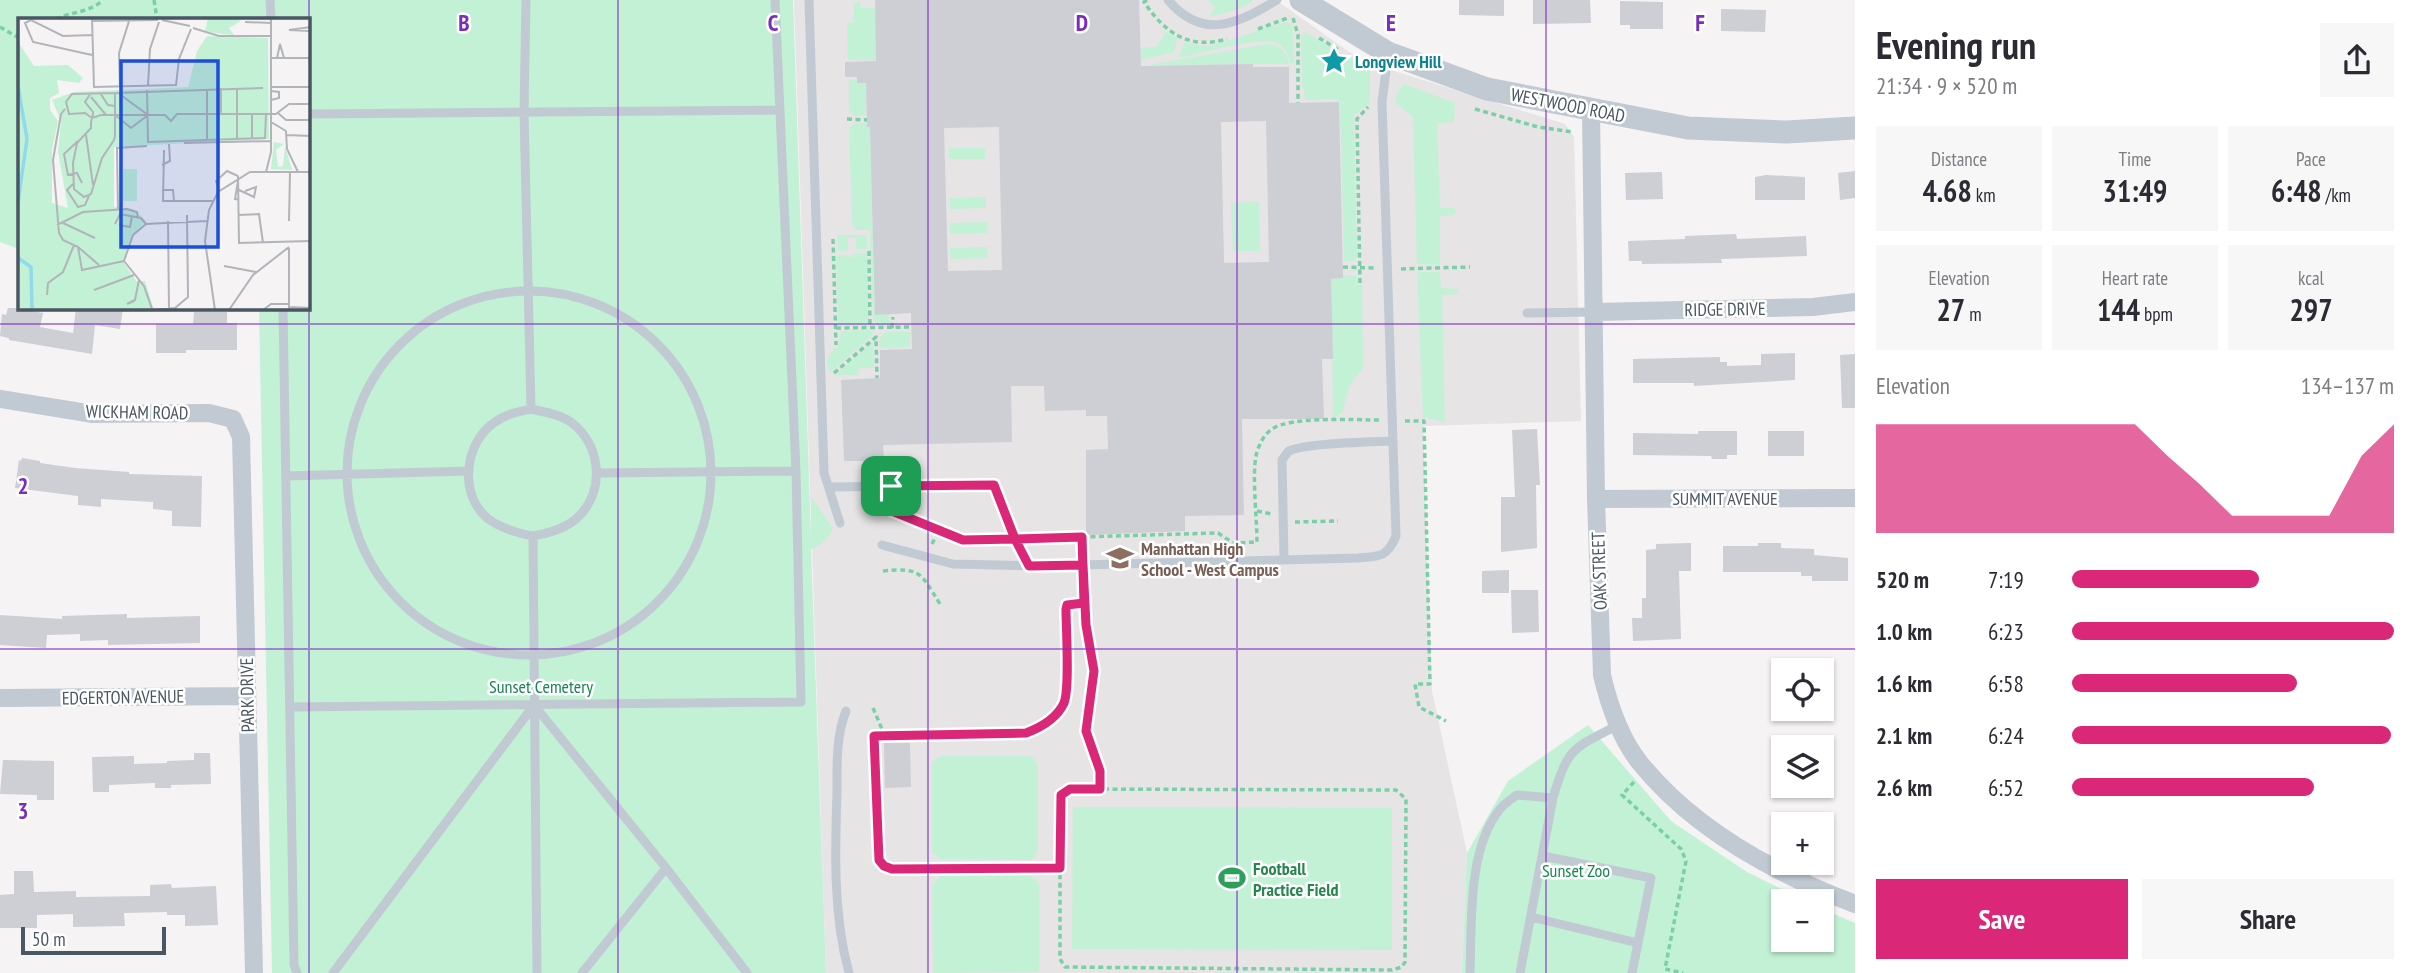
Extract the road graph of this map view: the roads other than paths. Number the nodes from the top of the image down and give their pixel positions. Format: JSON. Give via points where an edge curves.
{"nodes":[{"id":1,"x":270,"y":0,"type":"edge"},
{"id":2,"x":526,"y":0,"type":"edge"},
{"id":3,"x":775,"y":0,"type":"edge"},
{"id":4,"x":809,"y":0,"type":"edge"},
{"id":5,"x":1168,"y":0,"type":"edge"},
{"id":6,"x":1277,"y":0,"type":"edge"},
{"id":7,"x":1295,"y":13,"type":"edge"},
{"id":8,"x":271,"y":18,"type":"edge"},
{"id":9,"x":1388,"y":53,"type":"junction"},
{"id":10,"x":779,"y":110,"type":"junction"},
{"id":11,"x":1591,"y":110,"type":"junction"},
{"id":12,"x":524,"y":112,"type":"junction"},
{"id":13,"x":310,"y":114,"type":"edge"},
{"id":14,"x":1855,"y":128,"type":"edge"},
{"id":15,"x":527,"y":291,"type":"junction"},
{"id":16,"x":1855,"y":302,"type":"edge"},
{"id":17,"x":283,"y":310,"type":"edge"},
{"id":18,"x":1595,"y":312,"type":"junction"},
{"id":19,"x":1527,"y":313,"type":"dead end"},
{"id":20,"x":0,"y":399,"type":"edge"},
{"id":21,"x":531,"y":409,"type":"junction"},
{"id":22,"x":233,"y":419,"type":"joint"},
{"id":23,"x":1392,"y":441,"type":"junction"},
{"id":24,"x":468,"y":471,"type":"junction"},
{"id":25,"x":796,"y":471,"type":"junction"},
{"id":26,"x":710,"y":472,"type":"junction"},
{"id":27,"x":598,"y":473,"type":"junction"},
{"id":28,"x":347,"y":474,"type":"junction"},
{"id":29,"x":286,"y":476,"type":"junction"},
{"id":30,"x":830,"y":490,"type":"junction"},
{"id":31,"x":1855,"y":498,"type":"edge"},
{"id":32,"x":1596,"y":499,"type":"junction"},
{"id":33,"x":840,"y":523,"type":"dead end"},
{"id":34,"x":533,"y":536,"type":"junction"},
{"id":35,"x":882,"y":545,"type":"dead end"},
{"id":36,"x":1283,"y":559,"type":"junction"},
{"id":37,"x":1029,"y":566,"type":"junction"},
{"id":38,"x":534,"y":655,"type":"junction"},
{"id":39,"x":247,"y":696,"type":"junction"},
{"id":40,"x":0,"y":698,"type":"edge"},
{"id":41,"x":534,"y":705,"type":"junction"},
{"id":42,"x":290,"y":707,"type":"junction"},
{"id":43,"x":845,"y":711,"type":"dead end"},
{"id":44,"x":1618,"y":724,"type":"junction"},
{"id":45,"x":1553,"y":798,"type":"junction"},
{"id":46,"x":1543,"y":856,"type":"junction"},
{"id":47,"x":666,"y":868,"type":"junction"},
{"id":48,"x":1855,"y":904,"type":"edge"},
{"id":49,"x":1531,"y":917,"type":"junction"},
{"id":50,"x":1638,"y":943,"type":"junction"},
{"id":51,"x":254,"y":973,"type":"edge"},
{"id":52,"x":297,"y":973,"type":"edge"},
{"id":53,"x":333,"y":973,"type":"edge"},
{"id":54,"x":537,"y":973,"type":"edge"},
{"id":55,"x":582,"y":973,"type":"edge"},
{"id":56,"x":747,"y":973,"type":"edge"},
{"id":57,"x":849,"y":973,"type":"edge"},
{"id":58,"x":1471,"y":973,"type":"edge"},
{"id":59,"x":1520,"y":973,"type":"edge"},
{"id":60,"x":1632,"y":973,"type":"edge"}],
"edges":[{"from":1,"to":8,"type":"lane"},
{"from":2,"to":12,"type":"lane"},
{"from":3,"to":10,"type":"lane"},
{"from":4,"to":30,"type":"lane","via":[[824,473]]},
{"from":5,"to":6,"type":"lane","via":[[1191,22],[1216,26]]},
{"from":7,"to":9,"type":"street","name":"WESTWOOD ROAD"},
{"from":9,"to":11,"type":"street","name":"WESTWOOD ROAD","via":[[1487,89]]},
{"from":9,"to":23,"type":"lane","via":[[1382,102]]},
{"from":10,"to":12,"type":"lane"},
{"from":10,"to":25,"type":"lane"},
{"from":11,"to":14,"type":"street","name":"WESTWOOD ROAD","via":[[1688,128],[1787,132]]},
{"from":11,"to":18,"type":"street","name":"OAK STREET"},
{"from":12,"to":13,"type":"lane"},
{"from":12,"to":15,"type":"lane"},
{"from":15,"to":21,"type":"lane"},
{"from":15,"to":26,"type":"lane","via":[[552,292],[597,304],[657,343],[696,402],[709,448]]},
{"from":15,"to":28,"type":"lane","via":[[504,292],[458,305],[400,345],[361,404]]},
{"from":16,"to":18,"type":"street","name":"RIDGE DRIVE"},
{"from":17,"to":29,"type":"lane"},
{"from":18,"to":19,"type":"lane"},
{"from":18,"to":32,"type":"street","name":"OAK STREET"},
{"from":20,"to":22,"type":"street","name":"WICKHAM ROAD","via":[[93,414],[209,412]]},
{"from":21,"to":24,"type":"lane","via":[[503,416],[484,432]]},
{"from":21,"to":27,"type":"lane","via":[[573,423],[589,444]]},
{"from":22,"to":39,"type":"street","name":"PARK DRIVE","via":[[242,437]]},
{"from":23,"to":36,"type":"lane","via":[[1287,452],[1282,460]]},
{"from":23,"to":36,"type":"lane","via":[[1396,536],[1390,549],[1380,556]]},
{"from":24,"to":28,"type":"lane"},
{"from":24,"to":34,"type":"lane","via":[[470,490],[488,519]]},
{"from":25,"to":26,"type":"lane"},
{"from":25,"to":41,"type":"lane","via":[[801,702]]},
{"from":26,"to":27,"type":"lane"},
{"from":26,"to":38,"type":"lane","via":[[697,542],[658,601],[600,641]]},
{"from":27,"to":34,"type":"lane","via":[[580,516],[552,533]]},
{"from":28,"to":29,"type":"lane"},
{"from":28,"to":38,"type":"lane","via":[[351,510],[362,544],[401,603],[460,642],[506,654]]},
{"from":29,"to":42,"type":"lane"},
{"from":30,"to":33,"type":"lane"},
{"from":30,"to":37,"type":"lane","via":[[994,485]]},
{"from":31,"to":32,"type":"street","name":"SUMMIT AVENUE"},
{"from":32,"to":44,"type":"street","name":"OAK STREET","via":[[1602,675]]},
{"from":34,"to":38,"type":"lane"},
{"from":35,"to":37,"type":"lane","via":[[953,564]]},
{"from":36,"to":37,"type":"lane"},
{"from":38,"to":41,"type":"lane"},
{"from":39,"to":40,"type":"street","name":"EDGERTON AVENUE"},
{"from":39,"to":51,"type":"street","name":"PARK DRIVE"},
{"from":41,"to":42,"type":"lane"},
{"from":41,"to":47,"type":"lane"},
{"from":41,"to":53,"type":"lane"},
{"from":41,"to":54,"type":"lane"},
{"from":42,"to":52,"type":"lane"},
{"from":43,"to":57,"type":"lane","via":[[838,749],[837,914]]},
{"from":44,"to":45,"type":"lane","via":[[1570,753]]},
{"from":44,"to":48,"type":"street","name":"OAK STREET","via":[[1639,762],[1692,816],[1774,867]]},
{"from":45,"to":46,"type":"lane"},
{"from":45,"to":58,"type":"lane","via":[[1517,795],[1501,807],[1488,829],[1477,863],[1472,905]]},
{"from":46,"to":49,"type":"lane"},
{"from":46,"to":50,"type":"lane","via":[[1651,878]]},
{"from":47,"to":55,"type":"lane"},
{"from":47,"to":56,"type":"lane"},
{"from":49,"to":50,"type":"lane"},
{"from":49,"to":59,"type":"lane"},
{"from":50,"to":60,"type":"lane"}]}
